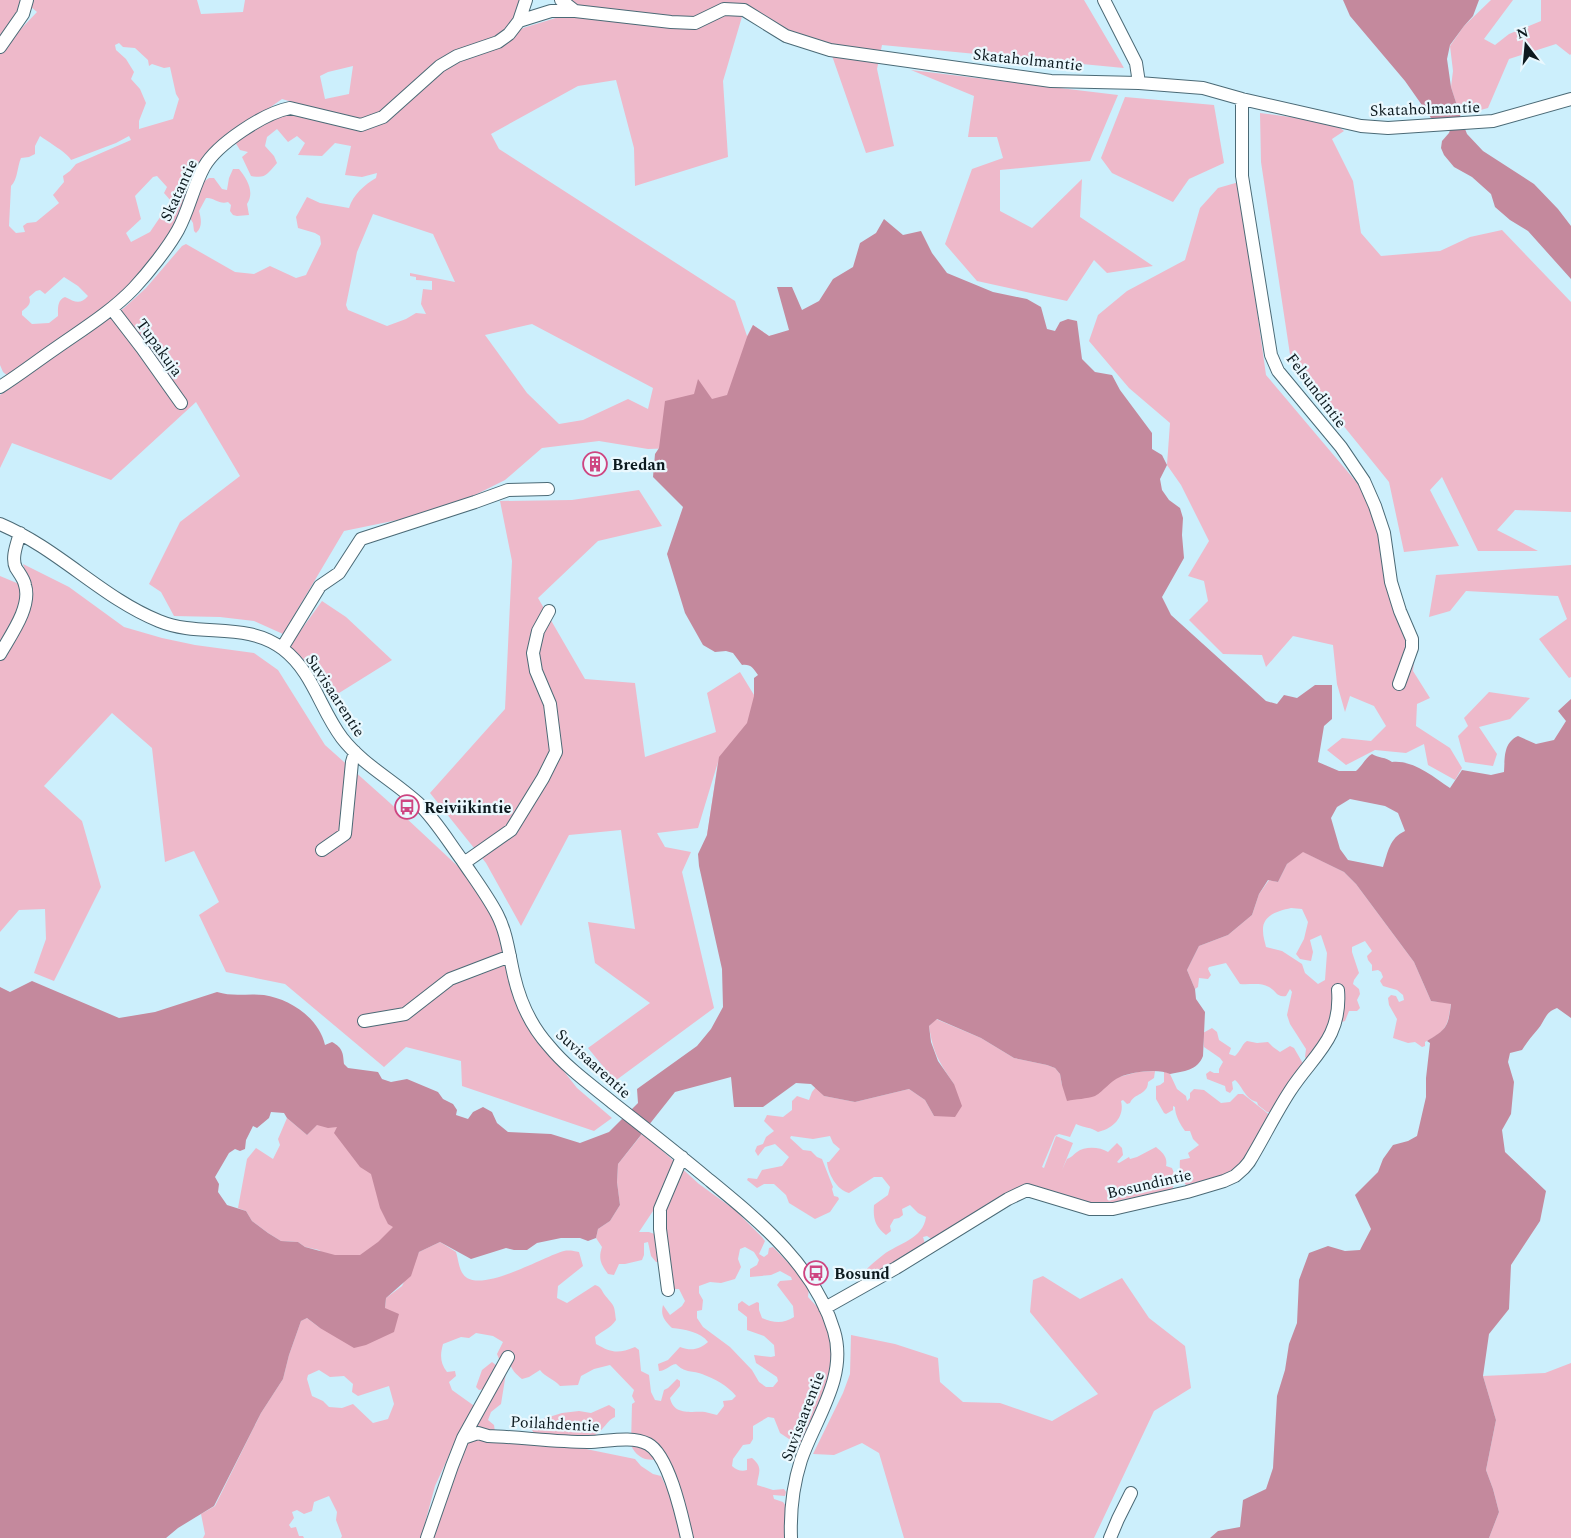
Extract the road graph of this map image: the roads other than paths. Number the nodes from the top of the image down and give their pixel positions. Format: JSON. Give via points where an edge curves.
{"nodes":[{"id":1,"x":27,"y":0,"type":"edge"},
{"id":2,"x":526,"y":0,"type":"edge"},
{"id":3,"x":561,"y":0,"type":"edge"},
{"id":4,"x":1104,"y":0,"type":"edge"},
{"id":5,"x":576,"y":11,"type":"junction"},
{"id":6,"x":519,"y":21,"type":"junction"},
{"id":7,"x":0,"y":47,"type":"edge"},
{"id":8,"x":1140,"y":83,"type":"junction"},
{"id":9,"x":1242,"y":99,"type":"junction"},
{"id":10,"x":1571,"y":99,"type":"edge"},
{"id":11,"x":112,"y":309,"type":"junction"},
{"id":12,"x":0,"y":387,"type":"edge"},
{"id":13,"x":181,"y":404,"type":"dead end"},
{"id":14,"x":548,"y":489,"type":"dead end"},
{"id":15,"x":0,"y":524,"type":"edge"},
{"id":16,"x":20,"y":534,"type":"junction"},
{"id":17,"x":549,"y":611,"type":"dead end"},
{"id":18,"x":282,"y":648,"type":"junction"},
{"id":19,"x":0,"y":654,"type":"edge"},
{"id":20,"x":1399,"y":684,"type":"dead end"},
{"id":21,"x":356,"y":752,"type":"junction"},
{"id":22,"x":322,"y":850,"type":"dead end"},
{"id":23,"x":464,"y":863,"type":"junction"},
{"id":24,"x":510,"y":956,"type":"junction"},
{"id":25,"x":1338,"y":990,"type":"dead end"},
{"id":26,"x":364,"y":1021,"type":"dead end"},
{"id":27,"x":682,"y":1157,"type":"junction"},
{"id":28,"x":668,"y":1290,"type":"dead end"},
{"id":29,"x":826,"y":1308,"type":"junction"},
{"id":30,"x":508,"y":1357,"type":"dead end"},
{"id":31,"x":463,"y":1438,"type":"junction"},
{"id":32,"x":1131,"y":1493,"type":"dead end"},
{"id":33,"x":427,"y":1538,"type":"edge"},
{"id":34,"x":687,"y":1538,"type":"edge"},
{"id":35,"x":791,"y":1538,"type":"edge"},
{"id":36,"x":1110,"y":1538,"type":"edge"}],
"edges":[{"from":1,"to":7,"type":"street","via":[[23,14]]},
{"from":2,"to":6,"type":"street","name":"Skatantie"},
{"from":3,"to":5,"type":"street"},
{"from":4,"to":8,"type":"street","via":[[1136,63]]},
{"from":5,"to":6,"type":"street","name":"Skataholmantie","via":[[551,11]]},
{"from":5,"to":8,"type":"street","name":"Skataholmantie","via":[[695,23],[724,8],[744,10],[786,36],[830,50],[1051,81]]},
{"from":6,"to":11,"type":"street","name":"Skatantie","via":[[498,42],[457,56],[440,66],[383,117],[368,124],[354,125],[290,108],[265,117],[241,132],[213,155],[199,179],[177,232],[147,272]]},
{"from":8,"to":9,"type":"street","name":"Skataholmantie","via":[[1203,88]]},
{"from":9,"to":10,"type":"street","name":"Skataholmantie","via":[[1361,126],[1388,128],[1493,121]]},
{"from":9,"to":20,"type":"street","name":"Felsundintie","via":[[1242,176],[1271,355],[1278,371],[1341,447],[1364,481],[1375,506],[1384,533],[1391,582],[1412,640]]},
{"from":11,"to":12,"type":"street","name":"Skatantie"},
{"from":11,"to":13,"type":"street","name":"Tupakuja"},
{"from":14,"to":18,"type":"street","via":[[508,490],[361,539],[339,573],[320,586]]},
{"from":15,"to":16,"type":"street","name":"Suvisaarentie"},
{"from":16,"to":18,"type":"street","name":"Suvisaarentie","via":[[57,555],[121,601],[163,623],[193,629],[243,632]]},
{"from":16,"to":19,"type":"street","via":[[14,565],[25,585],[26,597],[22,616]]},
{"from":17,"to":23,"type":"street","via":[[538,631],[533,653],[536,671],[550,704],[556,752],[511,830]]},
{"from":18,"to":21,"type":"street","name":"Suvisaarentie","via":[[304,672],[343,740]]},
{"from":21,"to":22,"type":"street","via":[[352,762],[345,834]]},
{"from":21,"to":23,"type":"street","name":"Suvisaarentie","via":[[417,802]]},
{"from":23,"to":24,"type":"street","name":"Suvisaarentie","via":[[497,914]]},
{"from":24,"to":26,"type":"street","via":[[450,979],[405,1014]]},
{"from":24,"to":27,"type":"street","name":"Suvisaarentie","via":[[522,1002],[539,1034],[567,1064]]},
{"from":25,"to":29,"type":"street","name":"Bosundintie","via":[[1335,1026],[1325,1046],[1292,1088],[1249,1162],[1235,1176],[1187,1192],[1107,1209],[1090,1209],[1028,1190]]},
{"from":27,"to":28,"type":"street","via":[[660,1209]]},
{"from":27,"to":29,"type":"street","name":"Suvisaarentie","via":[[739,1204],[787,1251],[807,1274]]},
{"from":29,"to":35,"type":"street","name":"Suvisaarentie","via":[[837,1342],[837,1368],[798,1470],[791,1510]]},
{"from":30,"to":31,"type":"street"},
{"from":31,"to":33,"type":"street"},
{"from":31,"to":34,"type":"street","name":"Poilahdentie","via":[[478,1433],[557,1441],[631,1440],[648,1444],[660,1456],[670,1476]]},
{"from":32,"to":36,"type":"street"}]}
